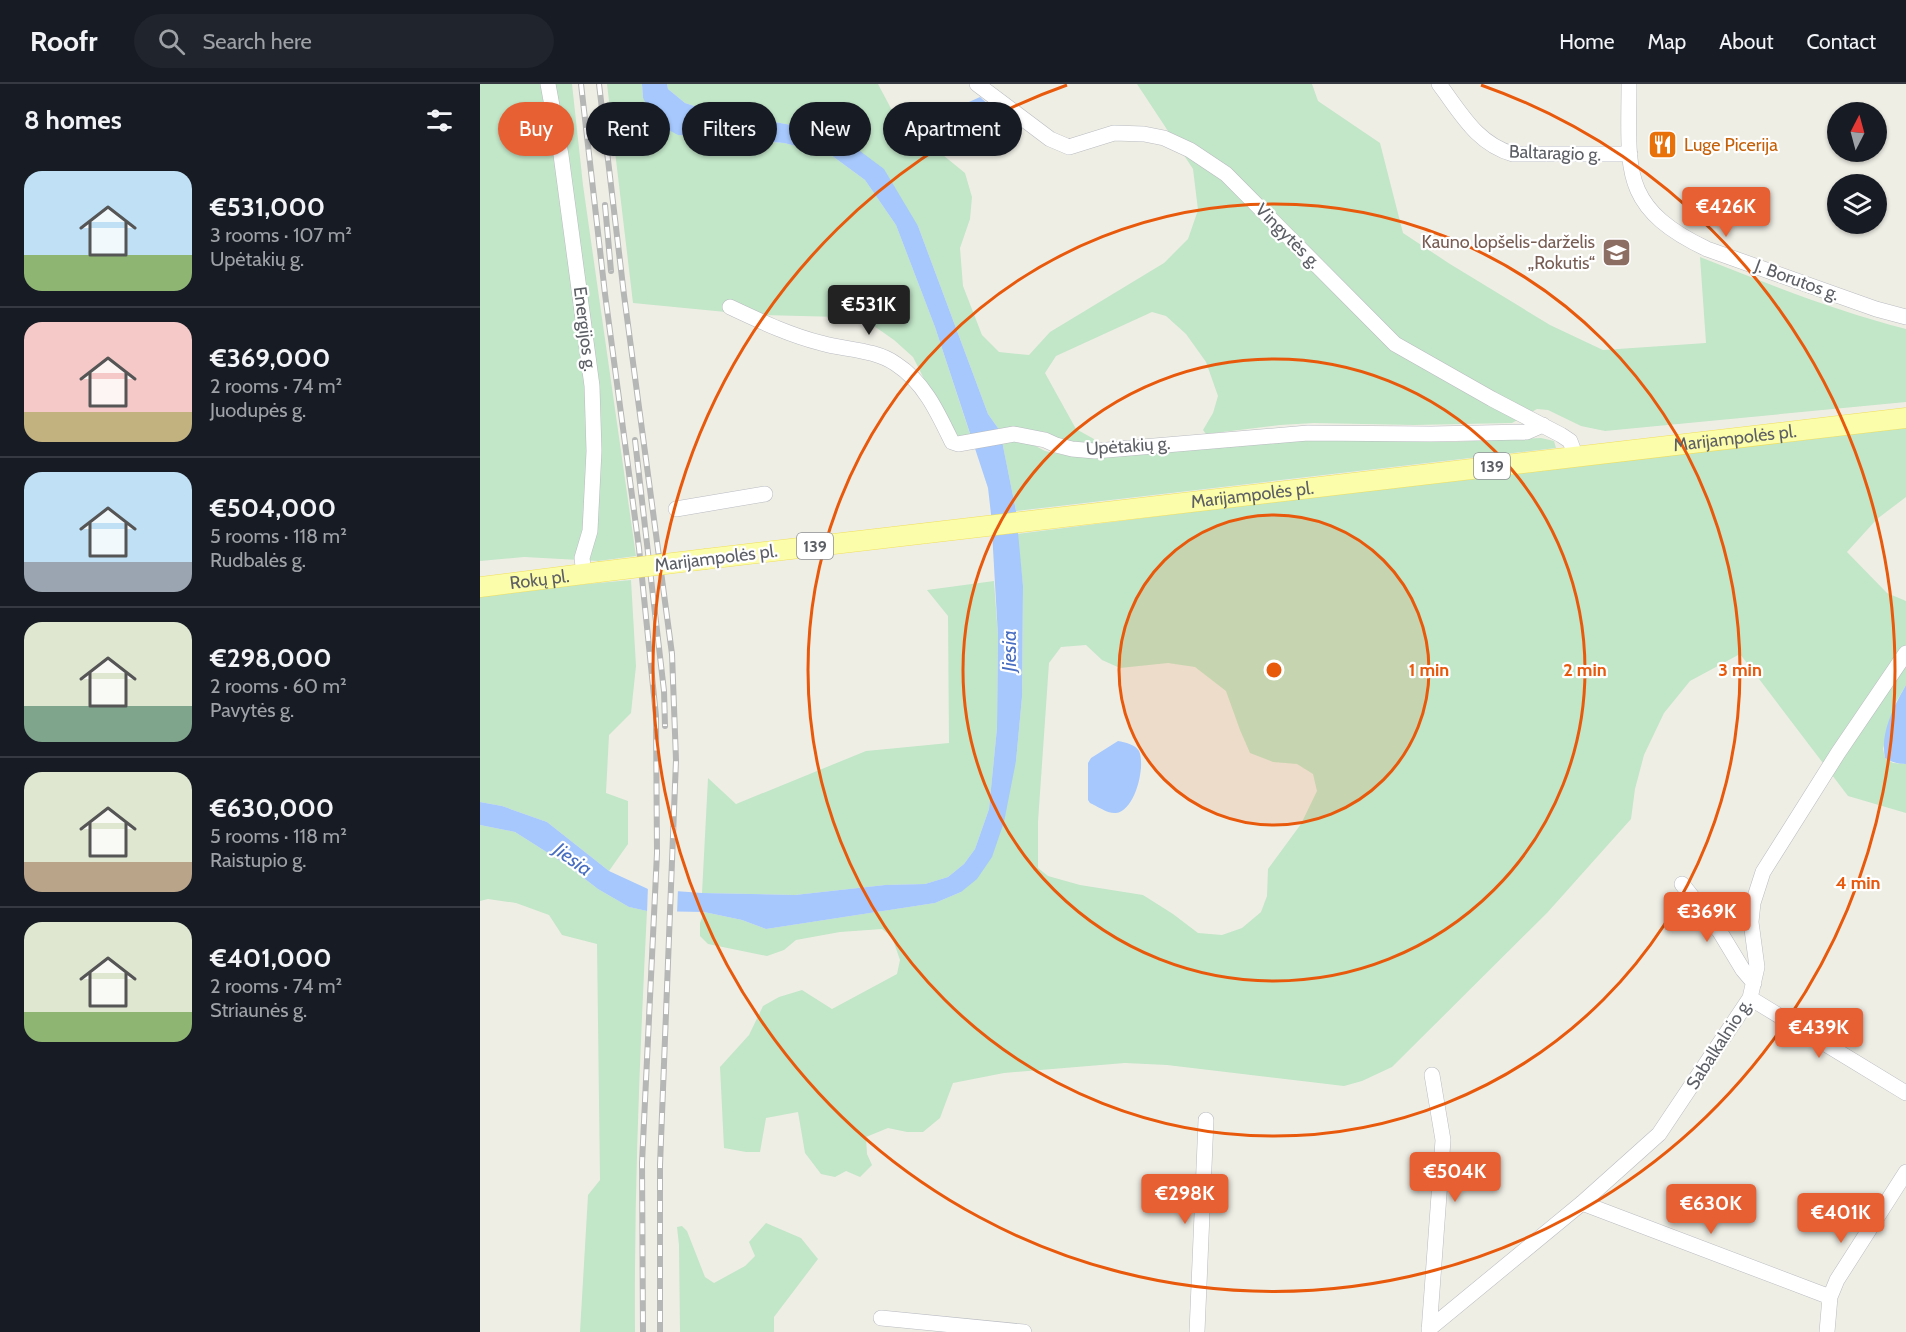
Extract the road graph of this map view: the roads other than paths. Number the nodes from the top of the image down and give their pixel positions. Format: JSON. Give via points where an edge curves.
{"nodes":[{"id":1,"x":548,"y":84,"type":"edge"},
{"id":2,"x":977,"y":84,"type":"edge"},
{"id":3,"x":1439,"y":84,"type":"edge"},
{"id":4,"x":1629,"y":84,"type":"edge"},
{"id":5,"x":1630,"y":154,"type":"junction"},
{"id":6,"x":730,"y":307,"type":"dead end"},
{"id":7,"x":1906,"y":317,"type":"edge"},
{"id":8,"x":1906,"y":418,"type":"edge"},
{"id":9,"x":1544,"y":425,"type":"junction"},
{"id":10,"x":1576,"y":457,"type":"junction"},
{"id":11,"x":765,"y":494,"type":"dead end"},
{"id":12,"x":676,"y":509,"type":"dead end"},
{"id":13,"x":592,"y":573,"type":"junction"},
{"id":14,"x":480,"y":587,"type":"edge"},
{"id":15,"x":1906,"y":653,"type":"edge"},
{"id":16,"x":1682,"y":884,"type":"dead end"},
{"id":17,"x":1752,"y":991,"type":"junction"},
{"id":18,"x":1432,"y":1075,"type":"dead end"},
{"id":19,"x":1906,"y":1093,"type":"edge"},
{"id":20,"x":1206,"y":1120,"type":"dead end"},
{"id":21,"x":1906,"y":1172,"type":"edge"},
{"id":22,"x":1582,"y":1203,"type":"junction"},
{"id":23,"x":1830,"y":1297,"type":"junction"},
{"id":24,"x":880,"y":1318,"type":"dead end"},
{"id":25,"x":1429,"y":1331,"type":"edge"},
{"id":26,"x":1024,"y":1332,"type":"edge"},
{"id":27,"x":1197,"y":1332,"type":"edge"},
{"id":28,"x":1827,"y":1332,"type":"edge"}],
"edges":[{"from":1,"to":13,"type":"street","name":"Energijos g.","via":[[592,386],[590,531],[582,558]]},
{"from":2,"to":9,"type":"street","name":"Vingytės g.","via":[[1050,139],[1069,147],[1114,133],[1164,138],[1190,150],[1226,174],[1395,344]]},
{"from":3,"to":5,"type":"street","name":"Baltaragio g.","via":[[1478,136],[1502,151]]},
{"from":4,"to":5,"type":"street","name":"J. Borutos g."},
{"from":5,"to":7,"type":"street","name":"J. Borutos g.","via":[[1637,191],[1654,214],[1688,240]]},
{"from":6,"to":9,"type":"street","name":"Upėtakių g.","via":[[798,337],[871,353],[895,363],[916,381],[952,442],[958,444],[1014,434],[1056,446],[1095,451],[1308,433],[1527,432]]},
{"from":8,"to":10,"type":"main road","name":"Marijampolės pl.","number":"139"},
{"from":9,"to":10,"type":"street","name":"Vingytės g.","via":[[1570,441]]},
{"from":10,"to":13,"type":"main road","name":"Marijampolės pl.","number":"139","bridge":true},
{"from":11,"to":12,"type":"street"},
{"from":13,"to":14,"type":"main road","name":"Rokų pl.","number":"139"},
{"from":15,"to":17,"type":"street","name":"Sabalkalnio g.","via":[[1763,872],[1751,922],[1757,967]]},
{"from":16,"to":17,"type":"street","via":[[1720,932]]},
{"from":17,"to":19,"type":"street"},
{"from":17,"to":22,"type":"street","name":"Sabalkalnio g.","via":[[1659,1134]]},
{"from":18,"to":25,"type":"street","via":[[1443,1140]]},
{"from":20,"to":27,"type":"street"},
{"from":21,"to":23,"type":"street"},
{"from":22,"to":23,"type":"street"},
{"from":22,"to":25,"type":"street","name":"Sabalkalnio g."},
{"from":23,"to":28,"type":"street"},
{"from":24,"to":26,"type":"street"}]}
